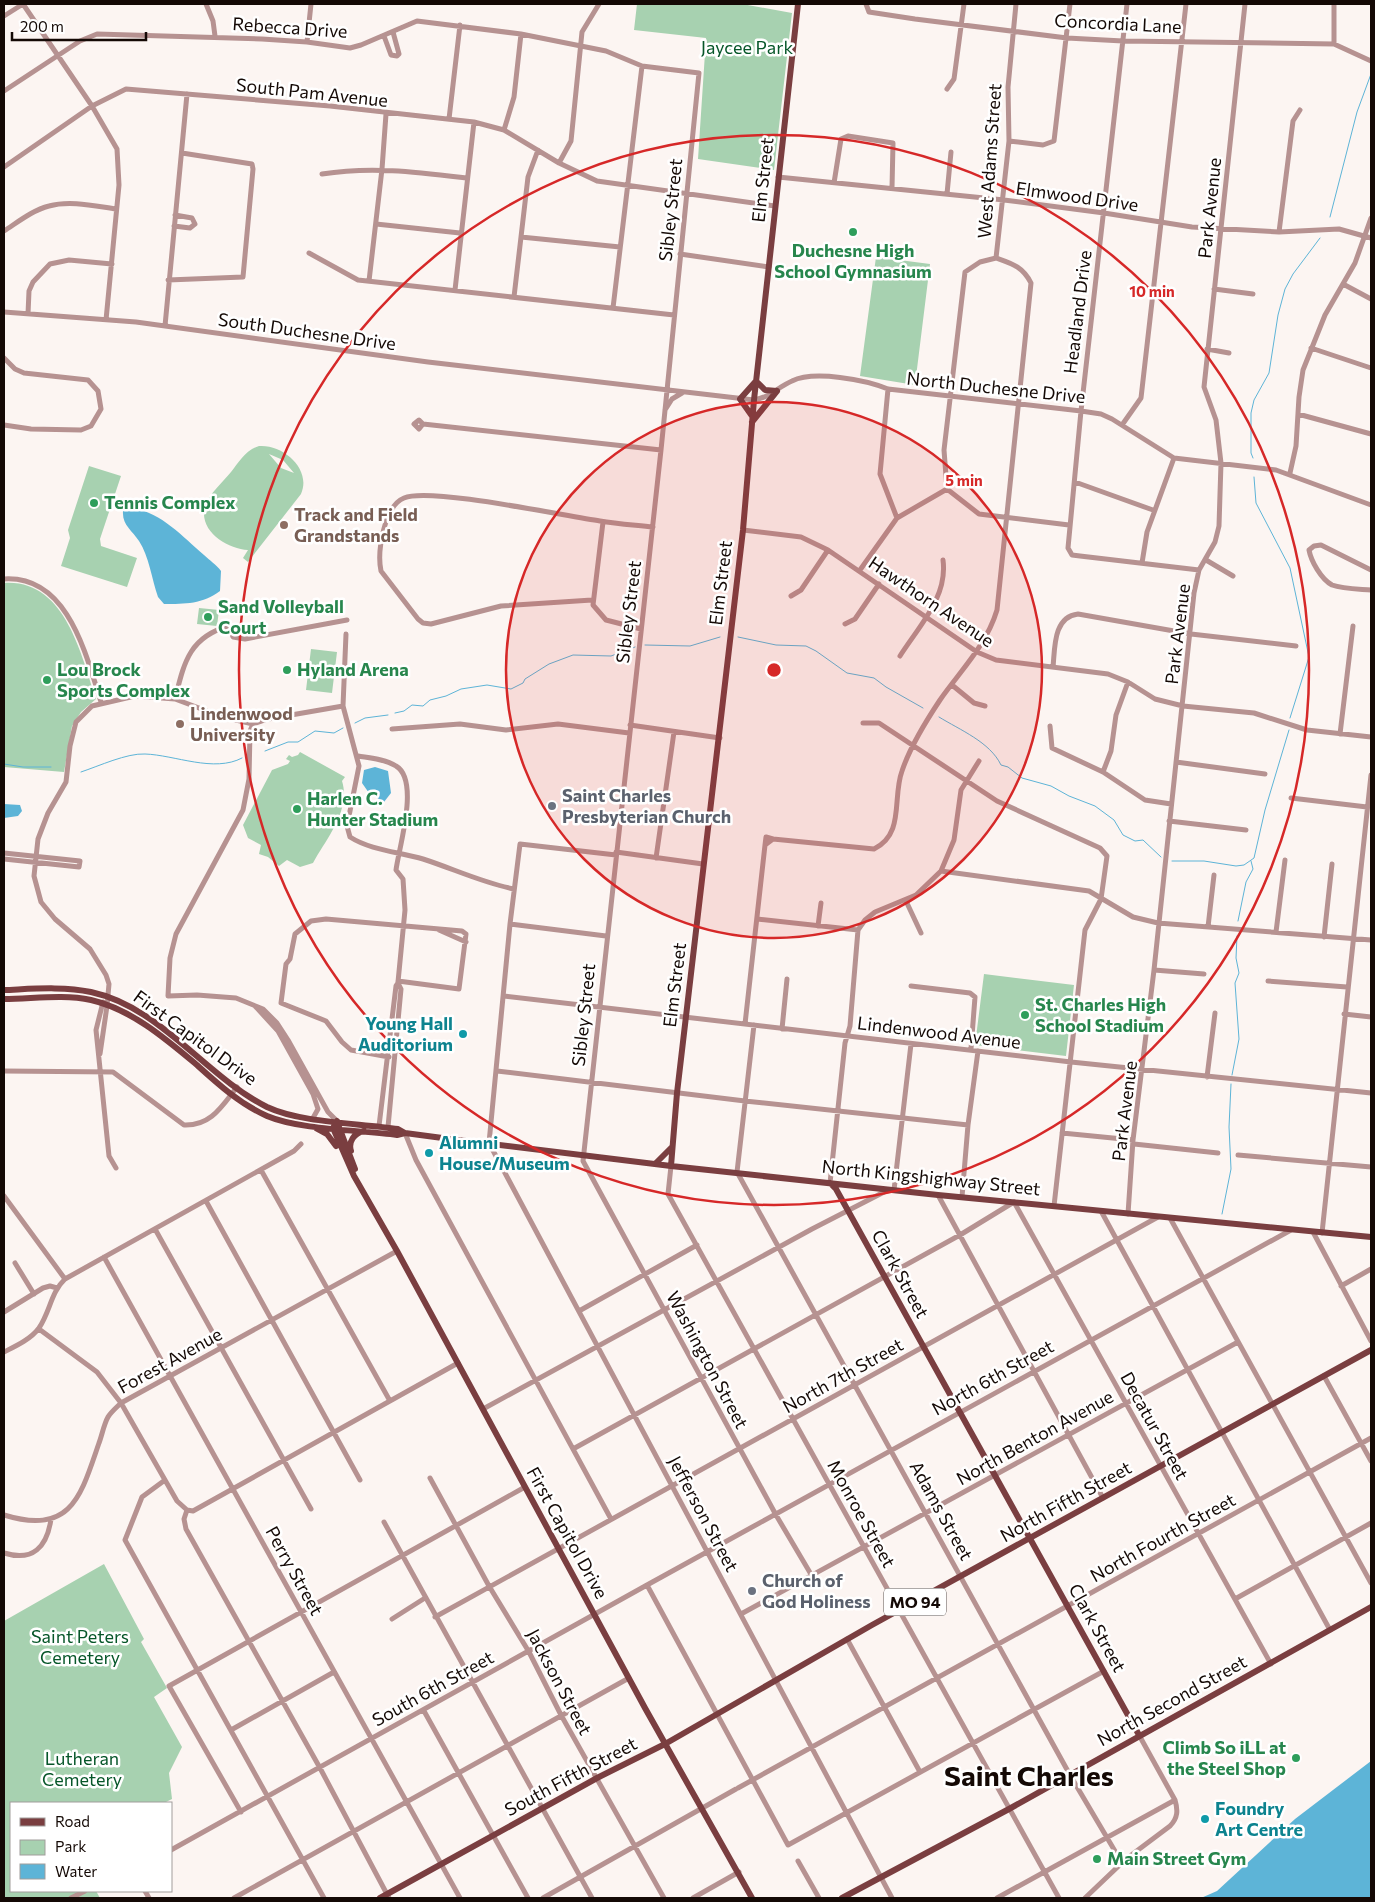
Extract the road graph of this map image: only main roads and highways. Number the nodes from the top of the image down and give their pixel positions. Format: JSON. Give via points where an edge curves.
{"nodes":[{"id":1,"x":798,"y":4,"type":"edge"},
{"id":2,"x":756,"y":382,"type":"junction"},
{"id":3,"x":752,"y":419,"type":"junction"},
{"id":4,"x":4,"y":990,"type":"edge"},
{"id":5,"x":4,"y":999,"type":"edge"},
{"id":6,"x":337,"y":1121,"type":"junction"},
{"id":7,"x":313,"y":1126,"type":"junction"},
{"id":8,"x":337,"y":1129,"type":"junction"},
{"id":9,"x":365,"y":1131,"type":"junction"},
{"id":10,"x":406,"y":1133,"type":"junction"},
{"id":11,"x":672,"y":1146,"type":"junction"},
{"id":12,"x":655,"y":1164,"type":"junction"},
{"id":13,"x":670,"y":1166,"type":"junction"},
{"id":14,"x":354,"y":1167,"type":"junction"},
{"id":15,"x":356,"y":1178,"type":"junction"},
{"id":16,"x":830,"y":1183,"type":"junction"},
{"id":17,"x":1371,"y":1237,"type":"edge"},
{"id":18,"x":1371,"y":1350,"type":"edge"},
{"id":19,"x":1030,"y":1538,"type":"junction"},
{"id":20,"x":1371,"y":1607,"type":"edge"},
{"id":21,"x":775,"y":1680,"type":"joint"},
{"id":22,"x":1139,"y":1735,"type":"junction"},
{"id":23,"x":665,"y":1744,"type":"junction"},
{"id":24,"x":388,"y":1896,"type":"edge"},
{"id":25,"x":380,"y":1898,"type":"edge"},
{"id":26,"x":752,"y":1898,"type":"edge"},
{"id":27,"x":842,"y":1898,"type":"edge"}],
"edges":[{"from":1,"to":2,"type":"main road","name":"Elm Street"},
{"from":2,"to":3,"type":"main road","name":"Elm Street"},
{"from":2,"to":3,"type":"main road","via":[[740,398]]},
{"from":2,"to":3,"type":"main road","via":[[765,390],[777,392]]},
{"from":3,"to":11,"type":"main road","name":"Elm Street","via":[[743,530]]},
{"from":4,"to":6,"type":"main road","name":"First Capitol Drive","via":[[70,990],[107,998],[137,1012],[237,1087],[278,1111]]},
{"from":5,"to":7,"type":"main road","name":"First Capitol Drive","via":[[70,998],[104,1005],[153,1031],[244,1104],[275,1120]]},
{"from":6,"to":8,"type":"main road"},
{"from":6,"to":10,"type":"main road","name":"First Capitol Drive","via":[[388,1127]]},
{"from":7,"to":8,"type":"main road","name":"First Capitol Drive"},
{"from":7,"to":15,"type":"main road","via":[[332,1139],[348,1170]]},
{"from":8,"to":9,"type":"main road"},
{"from":8,"to":14,"type":"main road","name":"First Capitol Drive"},
{"from":8,"to":15,"type":"main road","name":"First Capitol Drive"},
{"from":9,"to":10,"type":"main road"},
{"from":9,"to":14,"type":"main road","via":[[353,1137],[349,1146]]},
{"from":10,"to":12,"type":"main road","name":"North Kingshighway Street"},
{"from":11,"to":12,"type":"main road"},
{"from":11,"to":13,"type":"main road","name":"Elm Street"},
{"from":12,"to":13,"type":"main road","name":"North Kingshighway Street"},
{"from":13,"to":16,"type":"main road","name":"North Kingshighway Street"},
{"from":14,"to":15,"type":"main road","name":"First Capitol Drive"},
{"from":15,"to":23,"type":"main road","name":"First Capitol Drive"},
{"from":16,"to":17,"type":"main road","name":"North Kingshighway Street"},
{"from":16,"to":19,"type":"main road","name":"Clark Street"},
{"from":18,"to":19,"type":"main road","name":"North Fifth Street"},
{"from":19,"to":21,"type":"main road","name":"North Fifth Street","number":"MO 94"},
{"from":19,"to":22,"type":"main road","name":"Clark Street"},
{"from":20,"to":22,"type":"main road","name":"North Second Street"},
{"from":21,"to":23,"type":"main road","name":"South Fifth Street","number":"MO 94"},
{"from":22,"to":27,"type":"main road","name":"North Second Street"},
{"from":23,"to":24,"type":"main road","name":"South Fifth Street","via":[[542,1808]]},
{"from":23,"to":26,"type":"main road","name":"First Capitol Drive"},
{"from":24,"to":25,"type":"main road","name":"South Fifth Street"}]}
